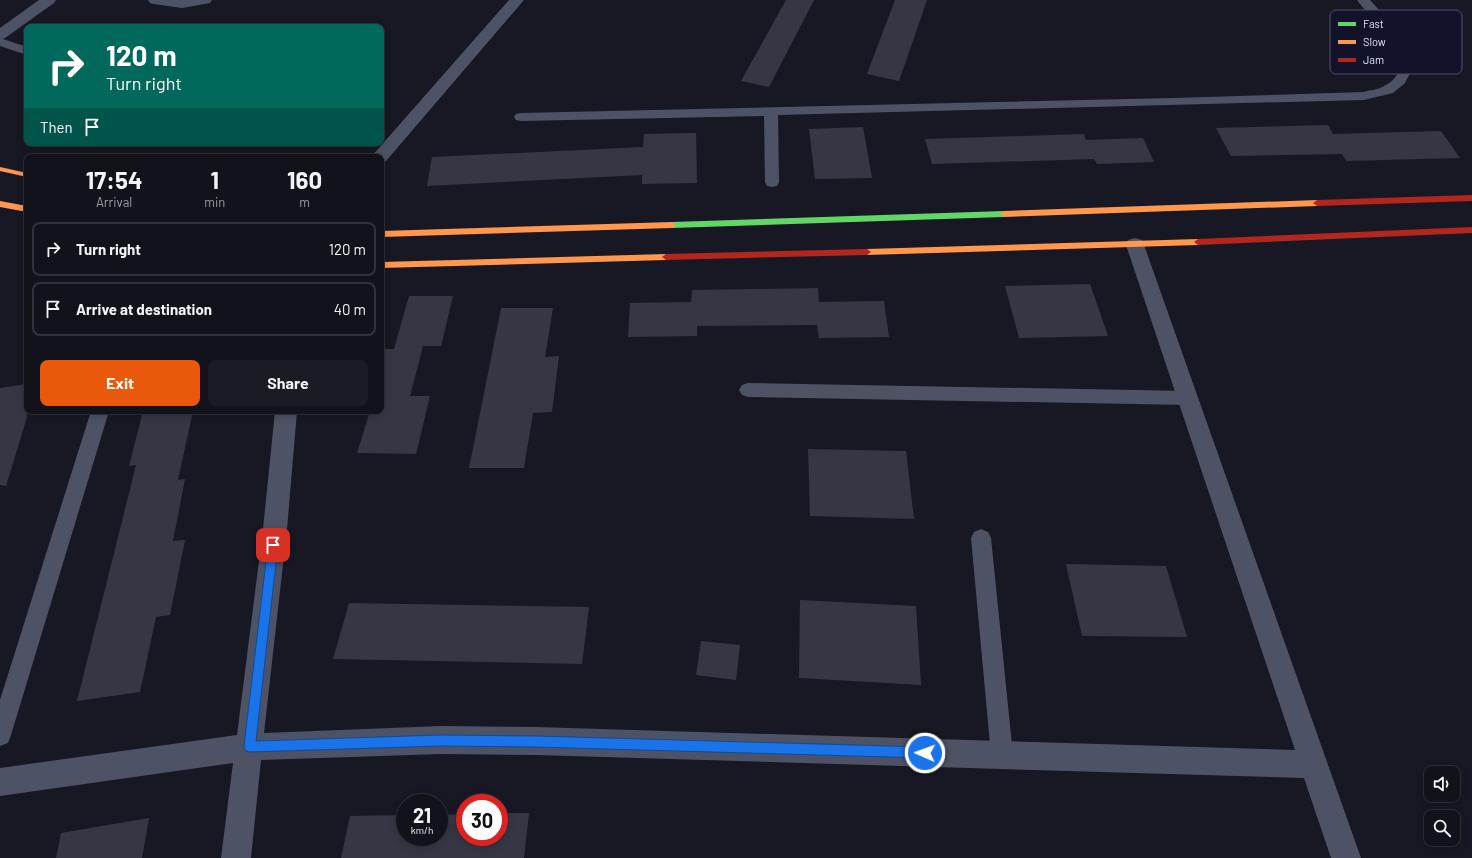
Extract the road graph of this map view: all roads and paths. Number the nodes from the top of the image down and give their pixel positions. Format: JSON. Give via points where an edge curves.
{"nodes":[{"id":1,"x":49,"y":0,"type":"edge"},
{"id":2,"x":154,"y":0,"type":"edge"},
{"id":3,"x":206,"y":0,"type":"edge"},
{"id":4,"x":517,"y":0,"type":"edge"},
{"id":5,"x":1363,"y":0,"type":"edge"},
{"id":6,"x":1372,"y":10,"type":"edge"},
{"id":7,"x":0,"y":35,"type":"edge"},
{"id":8,"x":0,"y":42,"type":"edge"},
{"id":9,"x":24,"y":50,"type":"edge"},
{"id":10,"x":1404,"y":74,"type":"edge"},
{"id":11,"x":771,"y":111,"type":"junction"},
{"id":12,"x":521,"y":118,"type":"dead end"},
{"id":13,"x":383,"y":154,"type":"edge"},
{"id":14,"x":0,"y":169,"type":"edge"},
{"id":15,"x":24,"y":174,"type":"edge"},
{"id":16,"x":772,"y":182,"type":"dead end"},
{"id":17,"x":1472,"y":198,"type":"edge"},
{"id":18,"x":0,"y":204,"type":"edge"},
{"id":19,"x":24,"y":208,"type":"edge"},
{"id":20,"x":1472,"y":230,"type":"edge"},
{"id":21,"x":384,"y":234,"type":"edge"},
{"id":22,"x":1135,"y":245,"type":"junction"},
{"id":23,"x":384,"y":265,"type":"edge"},
{"id":24,"x":748,"y":390,"type":"dead end"},
{"id":25,"x":1188,"y":398,"type":"junction"},
{"id":26,"x":99,"y":414,"type":"edge"},
{"id":27,"x":286,"y":414,"type":"edge"},
{"id":28,"x":981,"y":538,"type":"dead end"},
{"id":29,"x":0,"y":735,"type":"edge"},
{"id":30,"x":249,"y":746,"type":"junction"},
{"id":31,"x":1002,"y":755,"type":"junction"},
{"id":32,"x":1314,"y":764,"type":"junction"},
{"id":33,"x":0,"y":782,"type":"edge"},
{"id":34,"x":236,"y":858,"type":"edge"},
{"id":35,"x":1346,"y":858,"type":"edge"}],
"edges":[{"from":1,"to":7,"type":"street"},
{"from":2,"to":3,"type":"lane","via":[[182,4]]},
{"from":4,"to":13,"type":"street"},
{"from":5,"to":6,"type":"lane"},
{"from":8,"to":9,"type":"lane"},
{"from":10,"to":11,"type":"lane","via":[[1402,79],[1388,90],[1364,96]]},
{"from":11,"to":12,"type":"lane"},
{"from":11,"to":16,"type":"lane"},
{"from":14,"to":15,"type":"street"},
{"from":17,"to":21,"type":"street"},
{"from":18,"to":19,"type":"street"},
{"from":20,"to":22,"type":"street"},
{"from":22,"to":23,"type":"street"},
{"from":22,"to":25,"type":"street"},
{"from":24,"to":25,"type":"lane"},
{"from":25,"to":32,"type":"street"},
{"from":26,"to":29,"type":"lane"},
{"from":27,"to":30,"type":"street"},
{"from":28,"to":31,"type":"lane"},
{"from":30,"to":31,"type":"street","via":[[441,740],[536,741]]},
{"from":30,"to":33,"type":"street"},
{"from":30,"to":34,"type":"street"},
{"from":31,"to":32,"type":"street"},
{"from":32,"to":35,"type":"street"}]}
